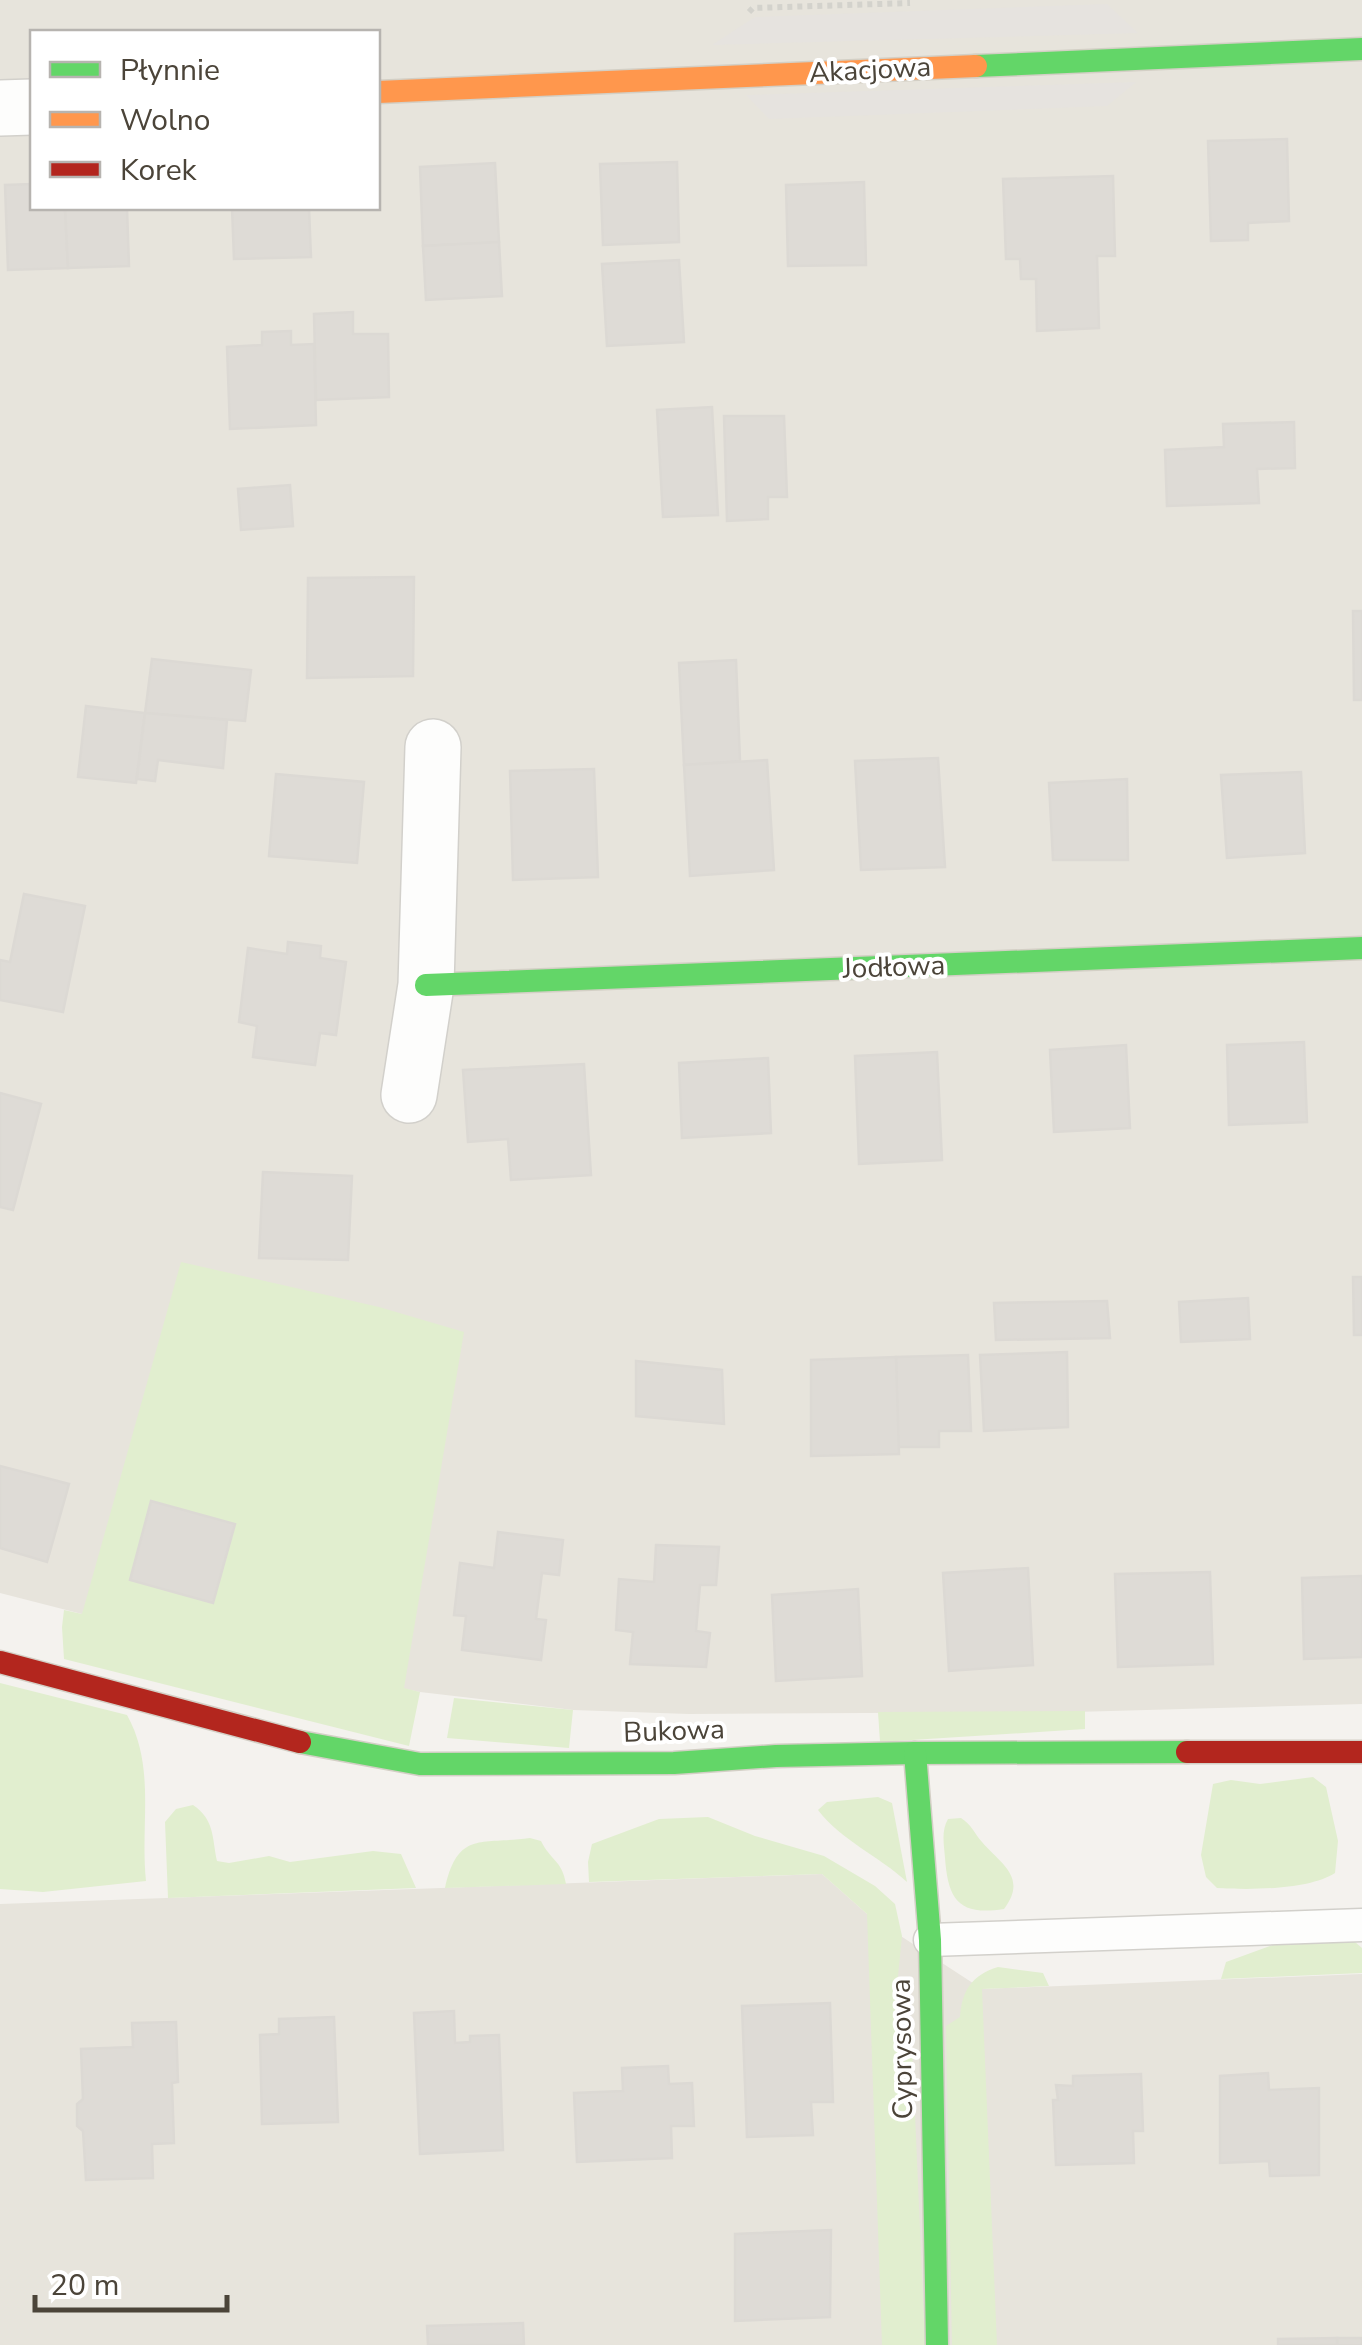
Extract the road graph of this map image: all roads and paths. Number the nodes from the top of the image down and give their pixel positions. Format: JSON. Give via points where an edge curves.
{"nodes":[{"id":1,"x":1362,"y":49,"type":"edge"},
{"id":2,"x":380,"y":92,"type":"edge"},
{"id":3,"x":30,"y":107,"type":"edge"},
{"id":4,"x":0,"y":108,"type":"edge"},
{"id":5,"x":434,"y":746,"type":"dead end"},
{"id":6,"x":1362,"y":948,"type":"edge"},
{"id":7,"x":426,"y":985,"type":"junction"},
{"id":8,"x":409,"y":1095,"type":"dead end"},
{"id":9,"x":0,"y":1662,"type":"edge"},
{"id":10,"x":1362,"y":1752,"type":"edge"},
{"id":11,"x":914,"y":1753,"type":"junction"},
{"id":12,"x":1362,"y":1924,"type":"edge"},
{"id":13,"x":930,"y":1940,"type":"junction"},
{"id":14,"x":937,"y":2345,"type":"edge"}],
"edges":[{"from":1,"to":2,"type":"street","name":"Akacjowa"},
{"from":3,"to":4,"type":"street"},
{"from":5,"to":7,"type":"street"},
{"from":6,"to":7,"type":"street","name":"Jodłowa"},
{"from":7,"to":8,"type":"street"},
{"from":9,"to":11,"type":"street","name":"Bukowa","via":[[323,1748],[420,1764]]},
{"from":10,"to":11,"type":"street","name":"Bukowa"},
{"from":11,"to":13,"type":"street","name":"Cyprysowa"},
{"from":12,"to":13,"type":"lane"},
{"from":13,"to":14,"type":"street","name":"Cyprysowa"}]}
